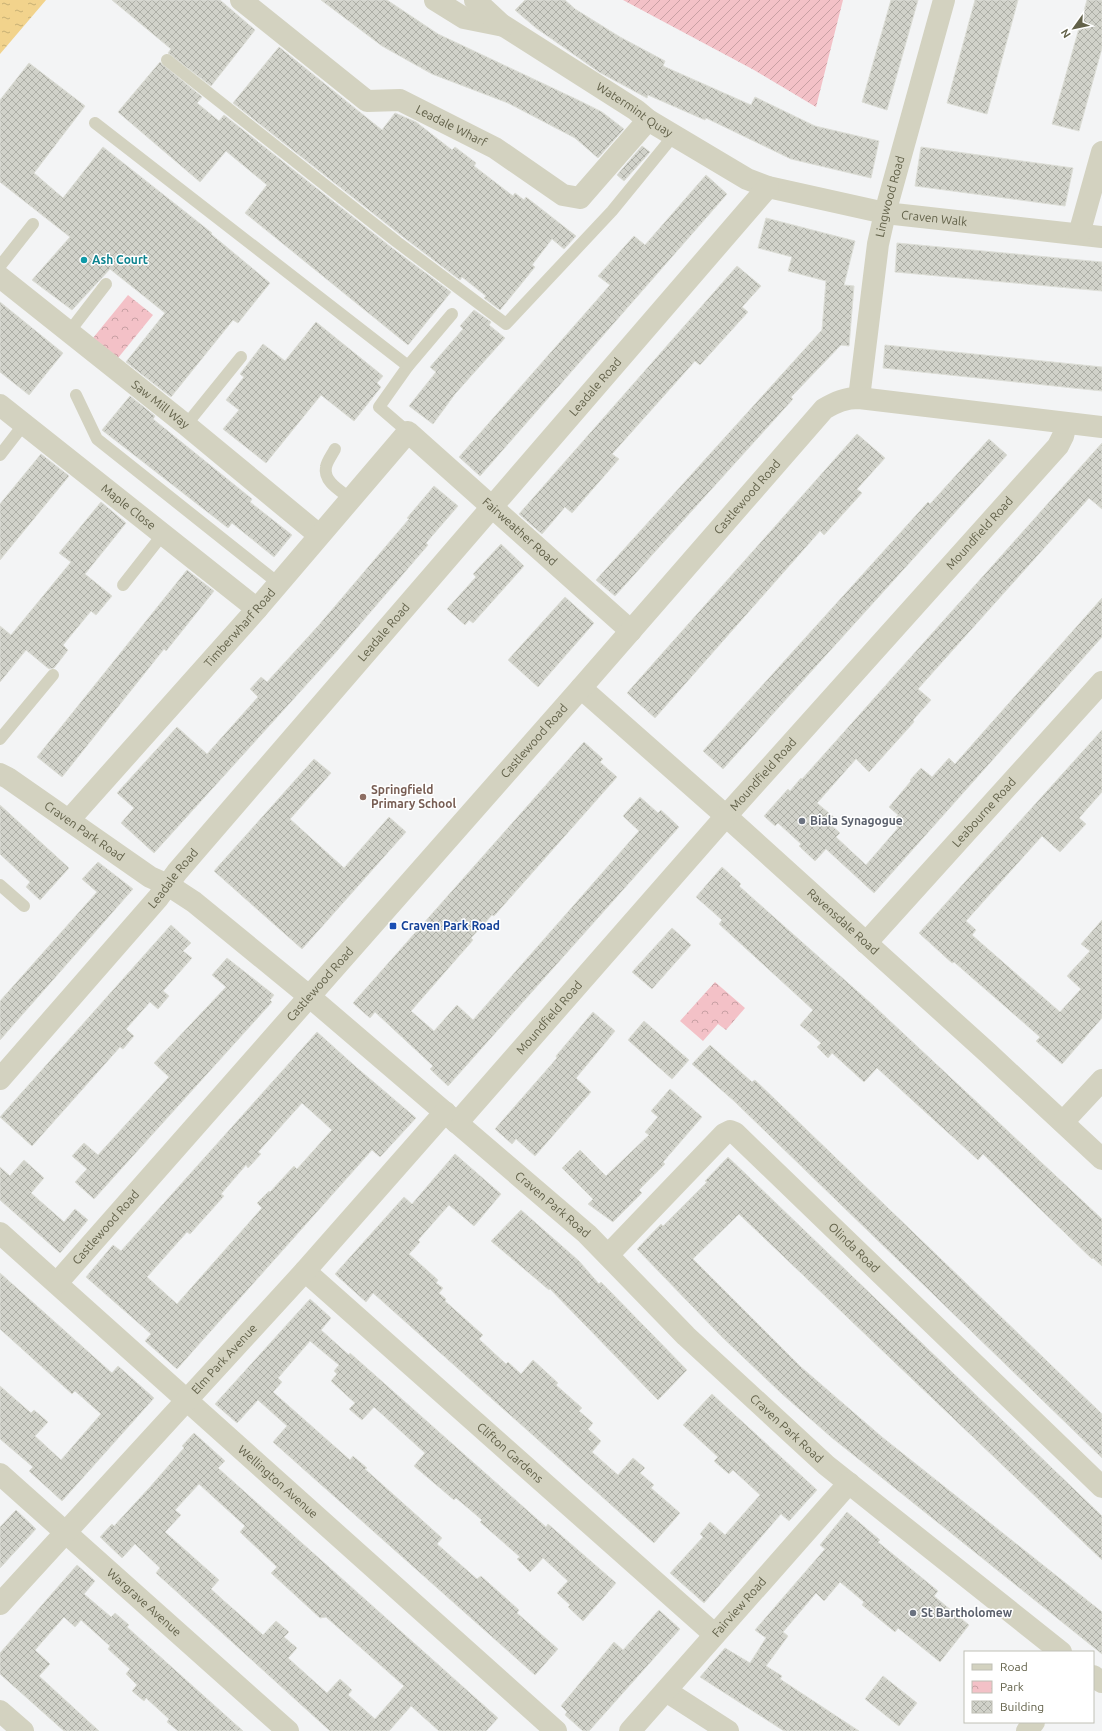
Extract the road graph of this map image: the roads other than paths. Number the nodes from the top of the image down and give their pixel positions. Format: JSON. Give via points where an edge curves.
{"nodes":[{"id":1,"x":241,"y":0,"type":"edge"},
{"id":2,"x":435,"y":0,"type":"edge"},
{"id":3,"x":475,"y":0,"type":"edge"},
{"id":4,"x":944,"y":0,"type":"edge"},
{"id":5,"x":504,"y":26,"type":"junction"},
{"id":6,"x":167,"y":60,"type":"dead end"},
{"id":7,"x":648,"y":120,"type":"junction"},
{"id":8,"x":95,"y":124,"type":"dead end"},
{"id":9,"x":674,"y":136,"type":"junction"},
{"id":10,"x":1102,"y":152,"type":"edge"},
{"id":11,"x":768,"y":187,"type":"junction"},
{"id":12,"x":885,"y":213,"type":"junction"},
{"id":13,"x":33,"y":224,"type":"dead end"},
{"id":14,"x":1079,"y":234,"type":"junction"},
{"id":15,"x":1102,"y":237,"type":"edge"},
{"id":16,"x":0,"y":266,"type":"edge"},
{"id":17,"x":0,"y":277,"type":"edge"},
{"id":18,"x":106,"y":284,"type":"dead end"},
{"id":19,"x":452,"y":314,"type":"dead end"},
{"id":20,"x":69,"y":332,"type":"junction"},
{"id":21,"x":241,"y":357,"type":"dead end"},
{"id":22,"x":408,"y":366,"type":"junction"},
{"id":23,"x":76,"y":395,"type":"dead end"},
{"id":24,"x":859,"y":398,"type":"junction"},
{"id":25,"x":0,"y":405,"type":"edge"},
{"id":26,"x":24,"y":424,"type":"junction"},
{"id":27,"x":1066,"y":424,"type":"junction"},
{"id":28,"x":186,"y":425,"type":"junction"},
{"id":29,"x":1102,"y":427,"type":"edge"},
{"id":30,"x":408,"y":432,"type":"junction"},
{"id":31,"x":335,"y":449,"type":"dead end"},
{"id":32,"x":0,"y":455,"type":"edge"},
{"id":33,"x":351,"y":498,"type":"junction"},
{"id":34,"x":492,"y":508,"type":"junction"},
{"id":35,"x":163,"y":534,"type":"junction"},
{"id":36,"x":319,"y":536,"type":"junction"},
{"id":37,"x":278,"y":584,"type":"junction"},
{"id":38,"x":123,"y":585,"type":"dead end"},
{"id":39,"x":257,"y":609,"type":"junction"},
{"id":40,"x":630,"y":631,"type":"junction"},
{"id":41,"x":53,"y":675,"type":"dead end"},
{"id":42,"x":1102,"y":682,"type":"edge"},
{"id":43,"x":581,"y":688,"type":"junction"},
{"id":44,"x":0,"y":740,"type":"edge"},
{"id":45,"x":0,"y":774,"type":"edge"},
{"id":46,"x":726,"y":816,"type":"junction"},
{"id":47,"x":69,"y":820,"type":"junction"},
{"id":48,"x":0,"y":885,"type":"edge"},
{"id":49,"x":168,"y":885,"type":"junction"},
{"id":50,"x":24,"y":906,"type":"dead end"},
{"id":51,"x":866,"y":944,"type":"junction"},
{"id":52,"x":310,"y":996,"type":"junction"},
{"id":53,"x":0,"y":1079,"type":"edge"},
{"id":54,"x":1102,"y":1080,"type":"edge"},
{"id":55,"x":451,"y":1117,"type":"junction"},
{"id":56,"x":1063,"y":1122,"type":"junction"},
{"id":57,"x":1102,"y":1159,"type":"edge"},
{"id":58,"x":0,"y":1233,"type":"edge"},
{"id":59,"x":608,"y":1254,"type":"junction"},
{"id":60,"x":305,"y":1271,"type":"junction"},
{"id":61,"x":57,"y":1283,"type":"junction"},
{"id":62,"x":187,"y":1400,"type":"junction"},
{"id":63,"x":0,"y":1474,"type":"edge"},
{"id":64,"x":849,"y":1483,"type":"junction"},
{"id":65,"x":1102,"y":1487,"type":"edge"},
{"id":66,"x":65,"y":1532,"type":"junction"},
{"id":67,"x":0,"y":1604,"type":"edge"},
{"id":68,"x":714,"y":1634,"type":"junction"},
{"id":69,"x":1060,"y":1651,"type":"edge"},
{"id":70,"x":666,"y":1691,"type":"junction"},
{"id":71,"x":0,"y":1710,"type":"edge"},
{"id":72,"x":1033,"y":1723,"type":"edge"},
{"id":73,"x":23,"y":1731,"type":"edge"},
{"id":74,"x":288,"y":1731,"type":"edge"},
{"id":75,"x":556,"y":1731,"type":"edge"},
{"id":76,"x":630,"y":1731,"type":"edge"},
{"id":77,"x":728,"y":1731,"type":"edge"},
{"id":78,"x":1027,"y":1731,"type":"edge"}],
"edges":[{"from":1,"to":7,"type":"street","name":"Leadale Wharf","via":[[367,101],[400,100],[495,148],[564,194],[580,198]]},
{"from":2,"to":5,"type":"street","name":"Watermint Quay","via":[[464,18]]},
{"from":3,"to":5,"type":"street","name":"Watermint Quay"},
{"from":4,"to":12,"type":"street","name":"Lingwood Road"},
{"from":5,"to":7,"type":"street","name":"Watermint Quay"},
{"from":6,"to":9,"type":"lane","via":[[397,242],[506,324],[612,211]]},
{"from":7,"to":9,"type":"street","name":"Watermint Quay"},
{"from":8,"to":22,"type":"lane"},
{"from":9,"to":11,"type":"street","name":"Watermint Quay","via":[[747,179]]},
{"from":10,"to":14,"type":"street"},
{"from":11,"to":12,"type":"street","name":"Craven Walk"},
{"from":11,"to":34,"type":"street","name":"Leadale Road"},
{"from":12,"to":14,"type":"street","name":"Craven Walk"},
{"from":12,"to":24,"type":"street","name":"Lingwood Road","via":[[878,244]]},
{"from":13,"to":16,"type":"lane"},
{"from":14,"to":15,"type":"street","name":"Craven Walk"},
{"from":17,"to":20,"type":"street","name":"Saw Mill Way"},
{"from":18,"to":20,"type":"lane"},
{"from":19,"to":22,"type":"lane"},
{"from":20,"to":28,"type":"street","name":"Saw Mill Way"},
{"from":21,"to":28,"type":"lane"},
{"from":22,"to":30,"type":"lane","via":[[380,407]]},
{"from":23,"to":37,"type":"lane","via":[[97,439]]},
{"from":24,"to":27,"type":"street","name":"Castlewood Road"},
{"from":24,"to":40,"type":"street","name":"Castlewood Road","via":[[840,400],[824,409]]},
{"from":25,"to":26,"type":"street","name":"Maple Close"},
{"from":26,"to":32,"type":"lane"},
{"from":26,"to":35,"type":"street","name":"Maple Close"},
{"from":27,"to":29,"type":"street","name":"Castlewood Road"},
{"from":27,"to":46,"type":"street","name":"Moundfield Road","via":[[1058,446]]},
{"from":28,"to":36,"type":"street","name":"Saw Mill Way"},
{"from":30,"to":33,"type":"street","name":"Timberwharf Road"},
{"from":30,"to":34,"type":"street","name":"Fairweather Road"},
{"from":31,"to":33,"type":"lane","via":[[326,467],[327,477],[334,486]]},
{"from":33,"to":36,"type":"street","name":"Timberwharf Road"},
{"from":34,"to":40,"type":"street","name":"Fairweather Road"},
{"from":34,"to":49,"type":"street","name":"Leadale Road"},
{"from":35,"to":38,"type":"lane"},
{"from":35,"to":39,"type":"street","name":"Maple Close"},
{"from":36,"to":37,"type":"street","name":"Timberwharf Road"},
{"from":37,"to":39,"type":"street","name":"Timberwharf Road"},
{"from":39,"to":47,"type":"street","name":"Timberwharf Road"},
{"from":40,"to":43,"type":"street","name":"Castlewood Road"},
{"from":41,"to":44,"type":"lane"},
{"from":42,"to":51,"type":"street","name":"Leabourne Road"},
{"from":43,"to":46,"type":"street","name":"Ravensdale Road"},
{"from":43,"to":52,"type":"street","name":"Castlewood Road"},
{"from":45,"to":47,"type":"street","name":"Craven Park Road"},
{"from":46,"to":51,"type":"street","name":"Ravensdale Road"},
{"from":46,"to":55,"type":"street","name":"Moundfield Road"},
{"from":47,"to":49,"type":"street","name":"Craven Park Road","via":[[150,877]]},
{"from":48,"to":50,"type":"lane"},
{"from":49,"to":52,"type":"street","name":"Craven Park Road","via":[[194,902]]},
{"from":49,"to":53,"type":"street","name":"Leadale Road"},
{"from":51,"to":56,"type":"street","name":"Ravensdale Road"},
{"from":52,"to":55,"type":"street","name":"Craven Park Road"},
{"from":52,"to":61,"type":"street","name":"Castlewood Road"},
{"from":54,"to":56,"type":"street"},
{"from":55,"to":59,"type":"street","name":"Craven Park Road"},
{"from":55,"to":60,"type":"street","name":"Elm Park Avenue"},
{"from":56,"to":57,"type":"street","name":"Ravensdale Road"},
{"from":58,"to":61,"type":"street","name":"Wellington Avenue"},
{"from":59,"to":64,"type":"street","name":"Craven Park Road","via":[[686,1336],[826,1465]]},
{"from":59,"to":65,"type":"street","name":"Olinda Road","via":[[724,1134],[730,1131],[735,1133]]},
{"from":60,"to":62,"type":"street","name":"Elm Park Avenue"},
{"from":60,"to":68,"type":"street","name":"Clifton Gardens"},
{"from":61,"to":62,"type":"street","name":"Wellington Avenue"},
{"from":62,"to":66,"type":"street","name":"Elm Park Avenue"},
{"from":62,"to":75,"type":"street","name":"Wellington Avenue"},
{"from":63,"to":66,"type":"street","name":"Wargrave Avenue"},
{"from":64,"to":68,"type":"street","name":"Fairview Road"},
{"from":64,"to":69,"type":"street","name":"Craven Park Road"},
{"from":66,"to":67,"type":"street","name":"Elm Park Avenue"},
{"from":66,"to":74,"type":"street","name":"Wargrave Avenue"},
{"from":68,"to":70,"type":"street","name":"Fairview Road"},
{"from":70,"to":76,"type":"street","name":"Fairview Road"},
{"from":70,"to":77,"type":"street"},
{"from":71,"to":73,"type":"street"},
{"from":72,"to":78,"type":"street"}]}
